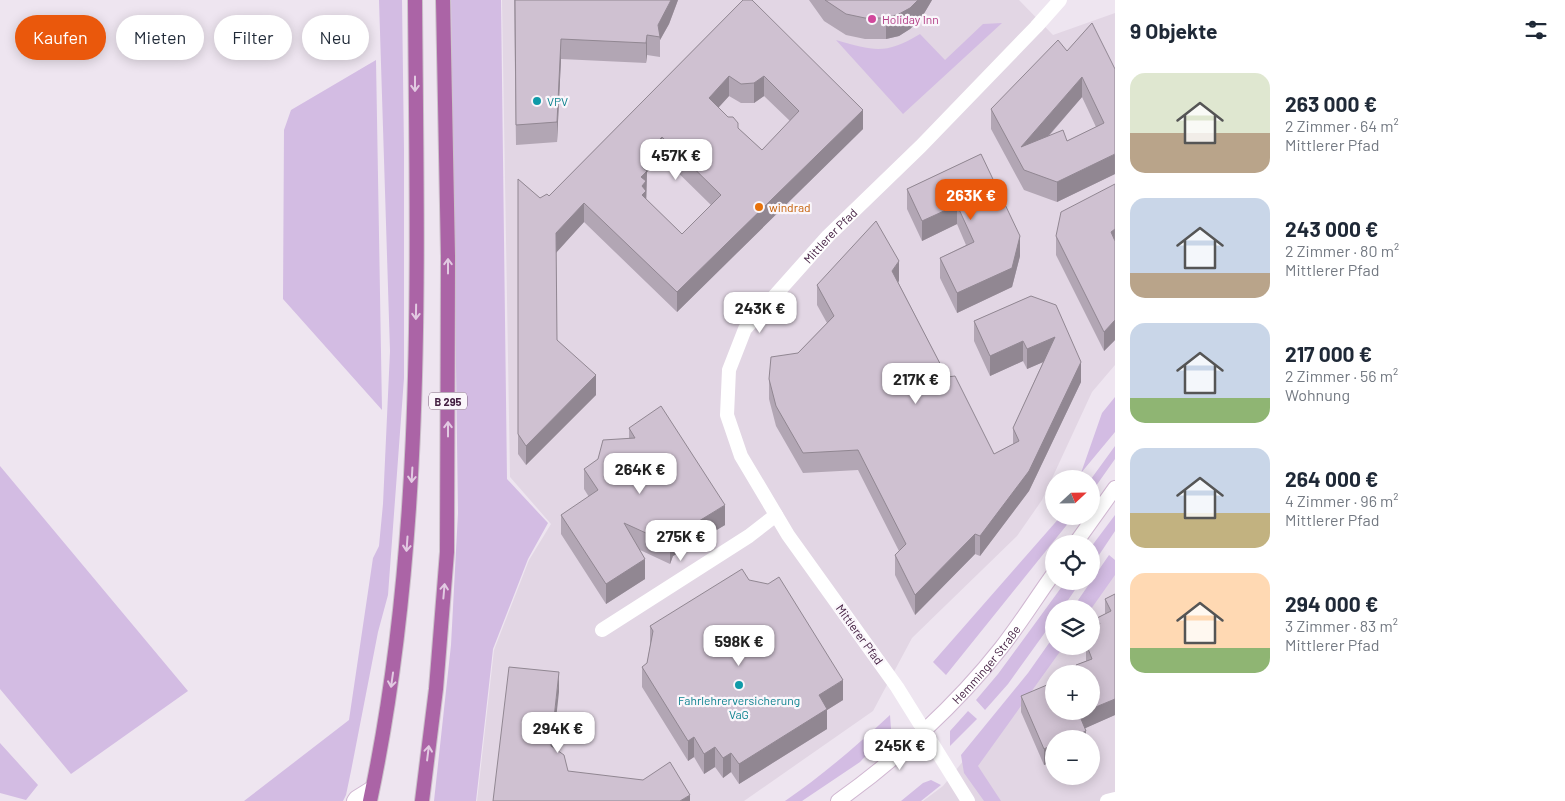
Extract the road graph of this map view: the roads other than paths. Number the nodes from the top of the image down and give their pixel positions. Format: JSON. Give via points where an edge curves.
{"nodes":[{"id":1,"x":415,"y":0,"type":"edge"},
{"id":2,"x":443,"y":0,"type":"edge"},
{"id":3,"x":1060,"y":0,"type":"edge"},
{"id":4,"x":1115,"y":488,"type":"edge"},
{"id":5,"x":776,"y":515,"type":"junction"},
{"id":6,"x":1081,"y":535,"type":"edge"},
{"id":7,"x":1045,"y":586,"type":"edge"},
{"id":8,"x":602,"y":630,"type":"dead end"},
{"id":9,"x":924,"y":730,"type":"junction"},
{"id":10,"x":371,"y":795,"type":"edge"},
{"id":11,"x":1115,"y":799,"type":"edge"},
{"id":12,"x":354,"y":801,"type":"edge"},
{"id":13,"x":422,"y":801,"type":"edge"},
{"id":14,"x":838,"y":801,"type":"edge"},
{"id":15,"x":968,"y":801,"type":"edge"},
{"id":16,"x":1107,"y":801,"type":"edge"}],
"edges":[{"from":1,"to":10,"type":"main road","number":"B 295","one_way":true,"via":[[416,264],[412,462],[399,624]]},
{"from":13,"to":2,"type":"main road","number":"B 295","one_way":true,"via":[[436,689],[447,552],[448,256]]},
{"from":3,"to":5,"type":"street","name":"Mittlerer Pfad","via":[[921,146],[828,236],[745,329],[729,370],[727,415],[742,456]]},
{"from":4,"to":6,"type":"street"},
{"from":5,"to":8,"type":"street","via":[[749,536]]},
{"from":5,"to":9,"type":"street","name":"Mittlerer Pfad"},
{"from":7,"to":9,"type":"street","name":"Hemminger Straße","via":[[1001,648]]},
{"from":9,"to":14,"type":"street","name":"Hemminger Straße","via":[[875,774]]},
{"from":9,"to":15,"type":"street","name":"Mittlerer Pfad"},
{"from":10,"to":12,"type":"street"},
{"from":11,"to":16,"type":"street"}]}
